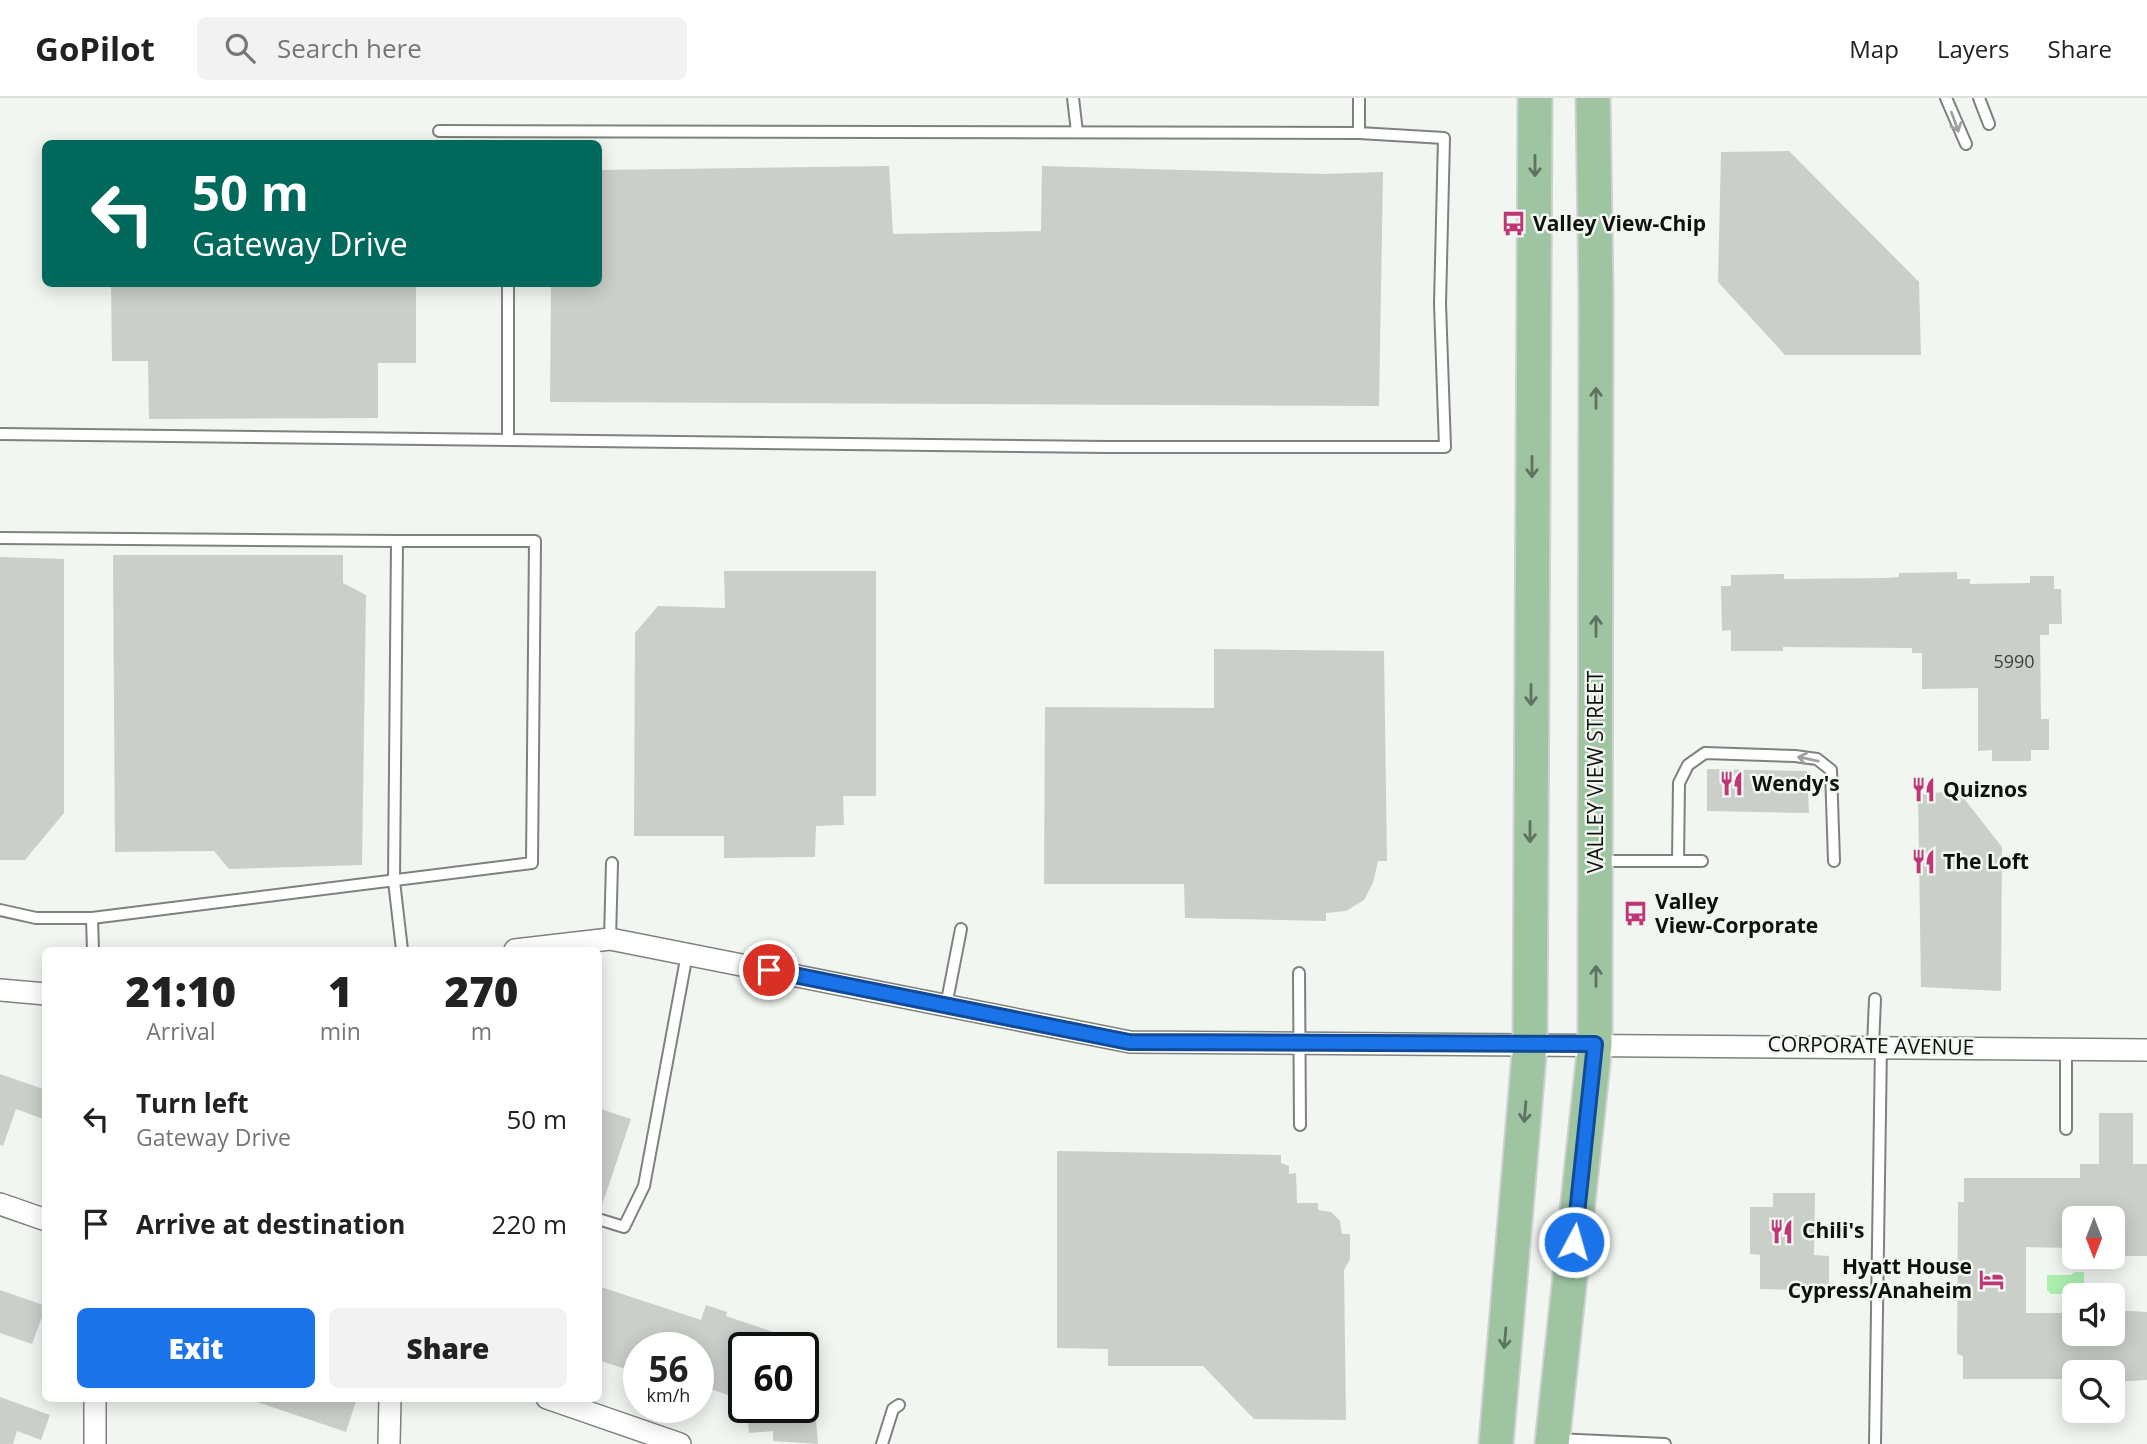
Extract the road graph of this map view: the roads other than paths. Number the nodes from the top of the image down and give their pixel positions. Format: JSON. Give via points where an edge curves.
{"nodes":[{"id":1,"x":1073,"y":98,"type":"edge"},
{"id":2,"x":1359,"y":98,"type":"edge"},
{"id":3,"x":1535,"y":98,"type":"edge"},
{"id":4,"x":1593,"y":98,"type":"edge"},
{"id":5,"x":1947,"y":98,"type":"edge"},
{"id":6,"x":1979,"y":98,"type":"edge"},
{"id":7,"x":1989,"y":124,"type":"dead end"},
{"id":8,"x":439,"y":131,"type":"dead end"},
{"id":9,"x":509,"y":131,"type":"junction"},
{"id":10,"x":1077,"y":132,"type":"junction"},
{"id":11,"x":1359,"y":133,"type":"junction"},
{"id":12,"x":509,"y":140,"type":"edge"},
{"id":13,"x":1966,"y":144,"type":"dead end"},
{"id":14,"x":508,"y":287,"type":"edge"},
{"id":15,"x":0,"y":434,"type":"edge"},
{"id":16,"x":508,"y":439,"type":"junction"},
{"id":17,"x":0,"y":538,"type":"edge"},
{"id":18,"x":397,"y":541,"type":"junction"},
{"id":19,"x":1597,"y":861,"type":"junction"},
{"id":20,"x":1678,"y":861,"type":"junction"},
{"id":21,"x":1702,"y":861,"type":"dead end"},
{"id":22,"x":1834,"y":861,"type":"dead end"},
{"id":23,"x":612,"y":863,"type":"dead end"},
{"id":24,"x":394,"y":881,"type":"junction"},
{"id":25,"x":0,"y":910,"type":"edge"},
{"id":26,"x":92,"y":918,"type":"junction"},
{"id":27,"x":961,"y":929,"type":"dead end"},
{"id":28,"x":610,"y":939,"type":"junction"},
{"id":29,"x":93,"y":947,"type":"edge"},
{"id":30,"x":402,"y":947,"type":"edge"},
{"id":31,"x":541,"y":947,"type":"edge"},
{"id":32,"x":687,"y":954,"type":"junction"},
{"id":33,"x":1298,"y":973,"type":"dead end"},
{"id":34,"x":0,"y":990,"type":"edge"},
{"id":35,"x":42,"y":994,"type":"edge"},
{"id":36,"x":1875,"y":999,"type":"dead end"},
{"id":37,"x":946,"y":1006,"type":"junction"},
{"id":38,"x":1300,"y":1043,"type":"junction"},
{"id":39,"x":1531,"y":1044,"type":"junction"},
{"id":40,"x":1595,"y":1044,"type":"junction"},
{"id":41,"x":1877,"y":1046,"type":"junction"},
{"id":42,"x":2066,"y":1049,"type":"junction"},
{"id":43,"x":2147,"y":1050,"type":"edge"},
{"id":44,"x":1300,"y":1125,"type":"dead end"},
{"id":45,"x":2066,"y":1129,"type":"dead end"},
{"id":46,"x":0,"y":1204,"type":"edge"},
{"id":47,"x":42,"y":1219,"type":"edge"},
{"id":48,"x":602,"y":1220,"type":"edge"},
{"id":49,"x":95,"y":1402,"type":"edge"},
{"id":50,"x":390,"y":1402,"type":"edge"},
{"id":51,"x":559,"y":1402,"type":"edge"},
{"id":52,"x":899,"y":1405,"type":"dead end"},
{"id":53,"x":1553,"y":1442,"type":"edge"},
{"id":54,"x":95,"y":1444,"type":"edge"},
{"id":55,"x":389,"y":1444,"type":"edge"},
{"id":56,"x":680,"y":1444,"type":"edge"},
{"id":57,"x":881,"y":1444,"type":"edge"},
{"id":58,"x":1496,"y":1444,"type":"edge"},
{"id":59,"x":1665,"y":1444,"type":"edge"},
{"id":60,"x":1875,"y":1444,"type":"edge"}],
"edges":[{"from":1,"to":10,"type":"lane"},
{"from":2,"to":11,"type":"lane"},
{"from":3,"to":39,"type":"main road","one_way":true},
{"from":19,"to":4,"type":"main road","name":"VALLEY VIEW STREET","one_way":true},
{"from":5,"to":13,"type":"lane","one_way":true},
{"from":6,"to":7,"type":"lane"},
{"from":8,"to":9,"type":"lane"},
{"from":9,"to":10,"type":"lane"},
{"from":9,"to":12,"type":"lane"},
{"from":10,"to":11,"type":"lane"},
{"from":11,"to":16,"type":"lane","via":[[1444,138],[1440,304],[1445,447]]},
{"from":14,"to":16,"type":"lane"},
{"from":15,"to":16,"type":"lane"},
{"from":17,"to":18,"type":"lane"},
{"from":18,"to":24,"type":"lane"},
{"from":18,"to":24,"type":"lane","via":[[536,541],[532,863]]},
{"from":19,"to":20,"type":"lane"},
{"from":40,"to":19,"type":"main road","name":"VALLEY VIEW STREET","one_way":true},
{"from":20,"to":21,"type":"lane"},
{"from":22,"to":20,"type":"lane","one_way":true,"via":[[1830,770],[1818,759],[1705,753],[1688,765],[1679,782]]},
{"from":23,"to":28,"type":"lane"},
{"from":24,"to":26,"type":"lane"},
{"from":24,"to":30,"type":"lane"},
{"from":25,"to":26,"type":"lane","via":[[36,918]]},
{"from":26,"to":29,"type":"lane"},
{"from":27,"to":37,"type":"lane"},
{"from":28,"to":31,"type":"street","name":"CORPORATE AVENUE"},
{"from":28,"to":32,"type":"street","name":"CORPORATE AVENUE"},
{"from":32,"to":37,"type":"street","name":"CORPORATE AVENUE"},
{"from":32,"to":48,"type":"lane","via":[[644,1186],[624,1227]]},
{"from":33,"to":38,"type":"lane"},
{"from":34,"to":35,"type":"street"},
{"from":36,"to":41,"type":"lane"},
{"from":37,"to":38,"type":"street","name":"CORPORATE AVENUE","via":[[1129,1042]]},
{"from":38,"to":39,"type":"street","name":"CORPORATE AVENUE"},
{"from":38,"to":44,"type":"lane"},
{"from":39,"to":40,"type":"street","name":"CORPORATE AVENUE"},
{"from":39,"to":58,"type":"main road","one_way":true},
{"from":40,"to":41,"type":"street","name":"CORPORATE AVENUE"},
{"from":40,"to":53,"type":"main road","name":"VALLEY VIEW STREET"},
{"from":41,"to":42,"type":"street","name":"CORPORATE AVENUE"},
{"from":41,"to":60,"type":"lane"},
{"from":42,"to":43,"type":"street","name":"CORPORATE AVENUE"},
{"from":42,"to":45,"type":"lane"},
{"from":46,"to":47,"type":"street"},
{"from":49,"to":54,"type":"street"},
{"from":50,"to":55,"type":"street"},
{"from":51,"to":56,"type":"street"},
{"from":52,"to":57,"type":"lane","via":[[893,1409]]},
{"from":53,"to":59,"type":"lane"}]}
